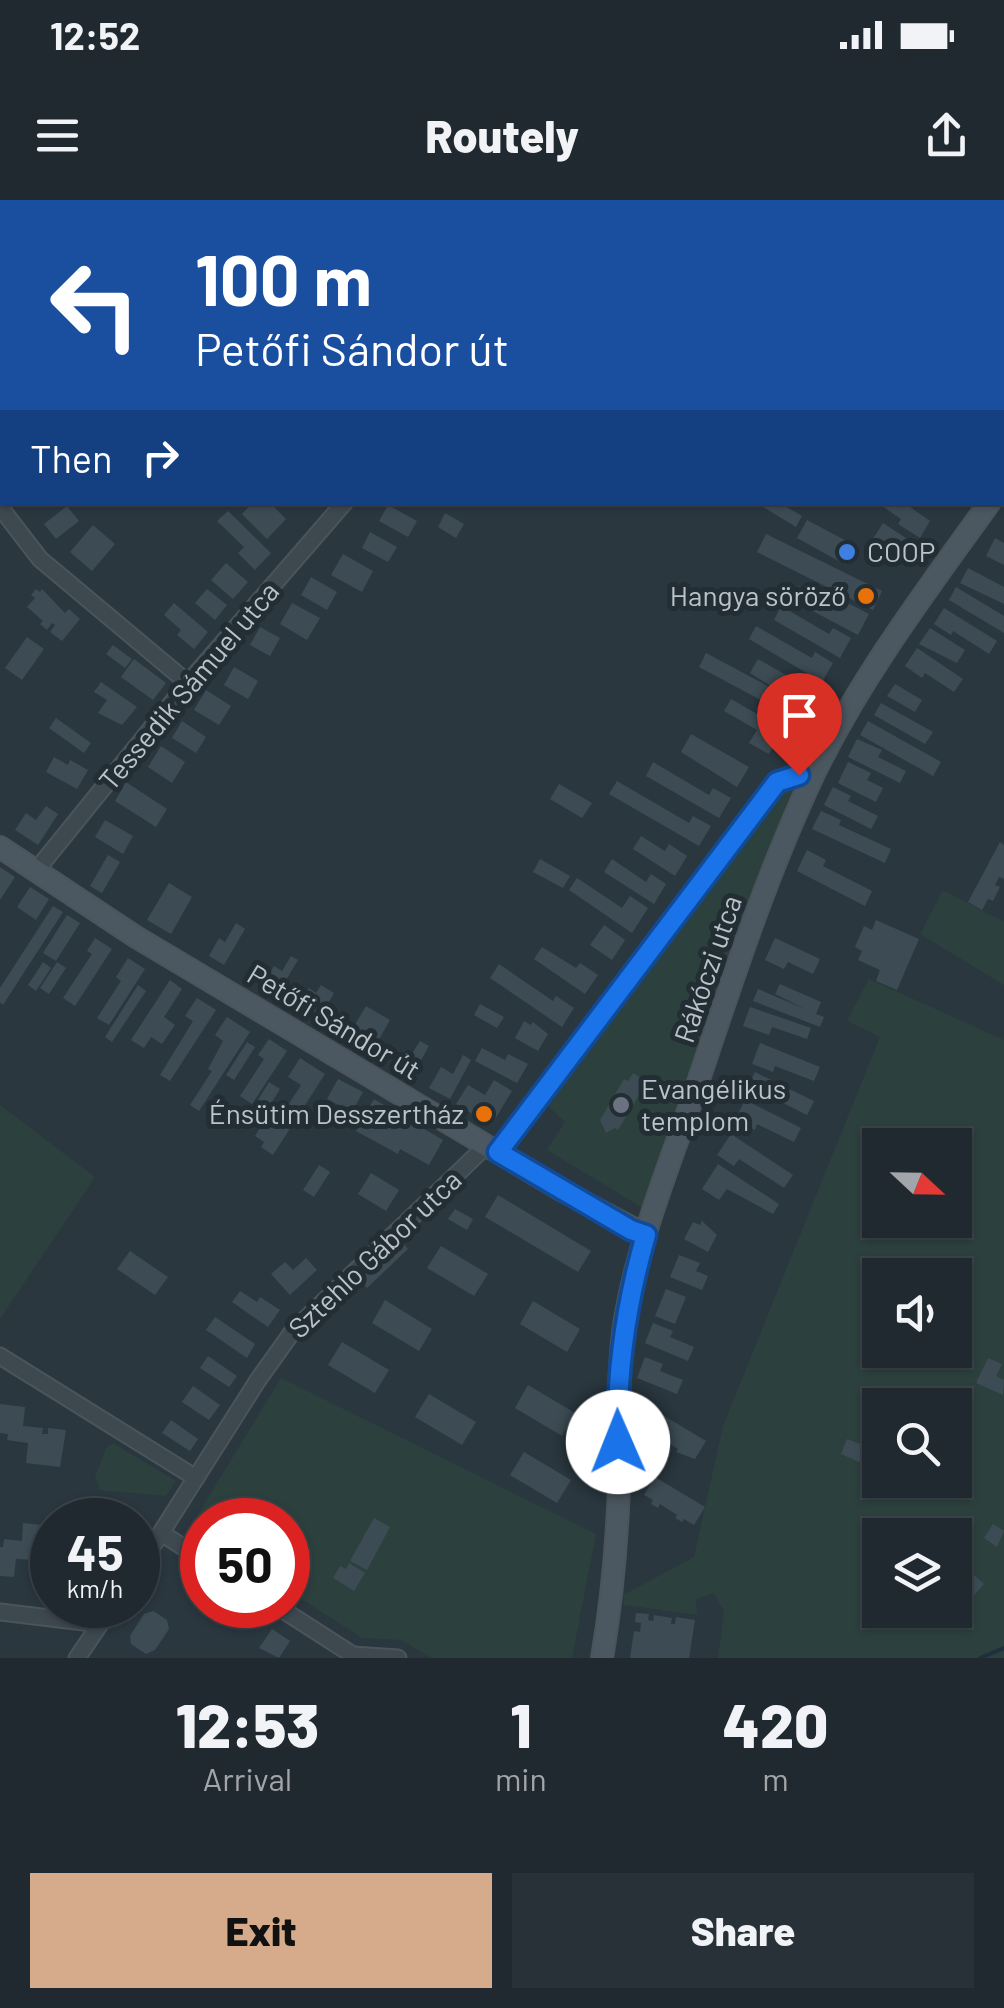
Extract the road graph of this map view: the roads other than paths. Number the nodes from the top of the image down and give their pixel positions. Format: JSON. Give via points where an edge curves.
{"nodes":[{"id":1,"x":343,"y":505,"type":"edge"},
{"id":2,"x":988,"y":505,"type":"edge"},
{"id":3,"x":0,"y":507,"type":"edge"},
{"id":4,"x":188,"y":683,"type":"junction"},
{"id":5,"x":814,"y":774,"type":"junction"},
{"id":6,"x":0,"y":847,"type":"edge"},
{"id":7,"x":35,"y":872,"type":"junction"},
{"id":8,"x":492,"y":1148,"type":"junction"},
{"id":9,"x":646,"y":1235,"type":"junction"},
{"id":10,"x":0,"y":1356,"type":"edge"},
{"id":11,"x":196,"y":1478,"type":"junction"},
{"id":12,"x":161,"y":1533,"type":"joint"},
{"id":13,"x":180,"y":1545,"type":"edge"},
{"id":14,"x":0,"y":1612,"type":"edge"},
{"id":15,"x":30,"y":1616,"type":"edge"},
{"id":16,"x":310,"y":1627,"type":"edge"},
{"id":17,"x":97,"y":1628,"type":"edge"},
{"id":18,"x":355,"y":1656,"type":"edge"},
{"id":19,"x":375,"y":1657,"type":"edge"},
{"id":20,"x":77,"y":1658,"type":"edge"},
{"id":21,"x":398,"y":1658,"type":"edge"},
{"id":22,"x":602,"y":1658,"type":"edge"}],
"edges":[{"from":1,"to":4,"type":"street","name":"Tessedik Sámuel utca"},
{"from":2,"to":5,"type":"main road","name":"Rákóczi utca","via":[[906,620]]},
{"from":3,"to":4,"type":"street","via":[[40,559]]},
{"from":4,"to":7,"type":"street","name":"Tessedik Sámuel utca"},
{"from":5,"to":8,"type":"street","name":"Rákóczi utca","via":[[777,782]]},
{"from":5,"to":9,"type":"main road","name":"Rákóczi utca","via":[[738,962]]},
{"from":6,"to":7,"type":"main road","name":"Petőfi Sándor út"},
{"from":7,"to":8,"type":"main road","name":"Petőfi Sándor út"},
{"from":8,"to":9,"type":"main road","name":"Petőfi Sándor út"},
{"from":8,"to":11,"type":"street","name":"Sztehlo Gábor utca","via":[[293,1331]]},
{"from":9,"to":22,"type":"main road","name":"Rákóczi utca","via":[[618,1380],[615,1560]]},
{"from":10,"to":11,"type":"street"},
{"from":11,"to":12,"type":"street","name":"Sztehlo Gábor utca"},
{"from":12,"to":13,"type":"street"},
{"from":14,"to":15,"type":"street"},
{"from":16,"to":18,"type":"street"},
{"from":17,"to":20,"type":"street"},
{"from":18,"to":19,"type":"street"},
{"from":19,"to":21,"type":"street"}]}
